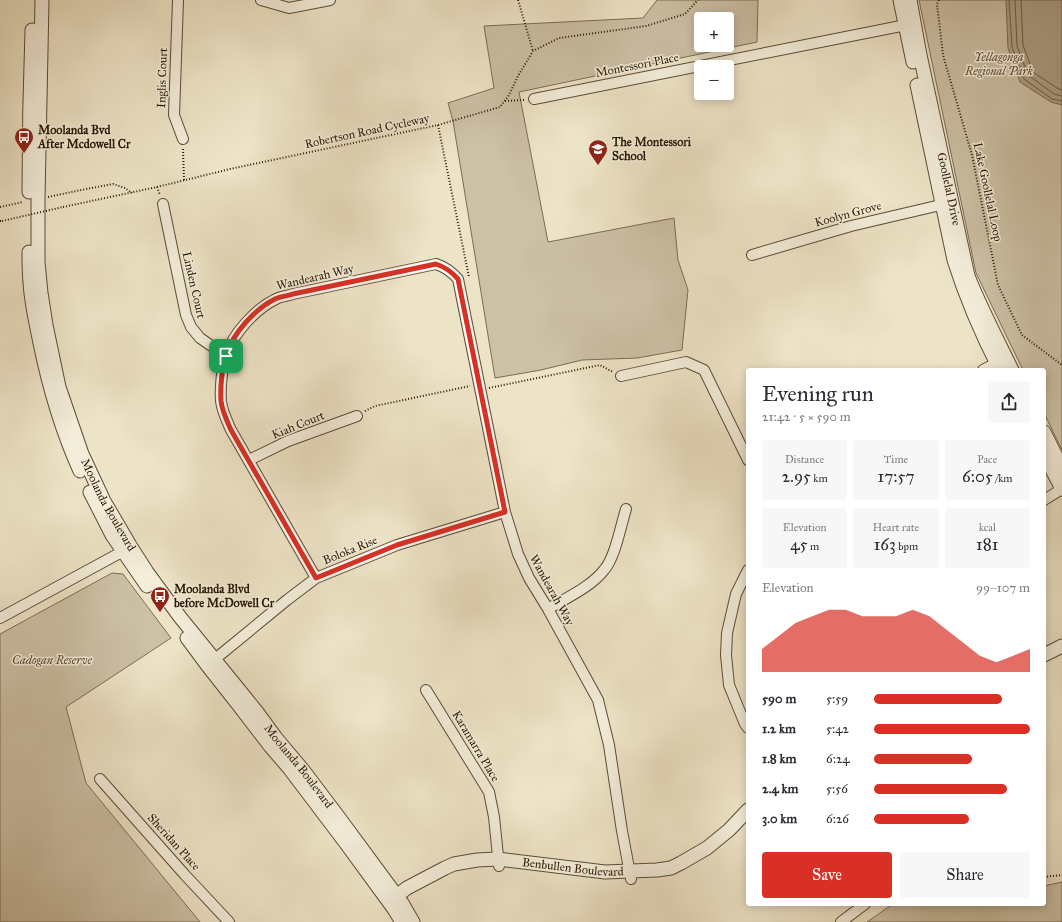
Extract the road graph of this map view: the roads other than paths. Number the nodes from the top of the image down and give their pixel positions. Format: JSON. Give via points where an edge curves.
{"nodes":[{"id":1,"x":33,"y":0,"type":"edge"},
{"id":2,"x":42,"y":0,"type":"edge"},
{"id":3,"x":178,"y":0,"type":"edge"},
{"id":4,"x":261,"y":0,"type":"edge"},
{"id":5,"x":330,"y":0,"type":"edge"},
{"id":6,"x":900,"y":0,"type":"edge"},
{"id":7,"x":910,"y":0,"type":"edge"},
{"id":8,"x":910,"y":24,"type":"junction"},
{"id":9,"x":534,"y":99,"type":"road end"},
{"id":10,"x":183,"y":139,"type":"road end"},
{"id":11,"x":163,"y":204,"type":"dead end"},
{"id":12,"x":947,"y":204,"type":"junction"},
{"id":13,"x":752,"y":256,"type":"dead end"},
{"id":14,"x":226,"y":356,"type":"junction"},
{"id":15,"x":1001,"y":363,"type":"edge"},
{"id":16,"x":988,"y":368,"type":"edge"},
{"id":17,"x":621,"y":376,"type":"road end"},
{"id":18,"x":358,"y":416,"type":"road end"},
{"id":19,"x":1046,"y":436,"type":"edge"},
{"id":20,"x":746,"y":456,"type":"edge"},
{"id":21,"x":1046,"y":458,"type":"edge"},
{"id":22,"x":249,"y":460,"type":"junction"},
{"id":23,"x":1062,"y":468,"type":"edge"},
{"id":24,"x":1062,"y":489,"type":"edge"},
{"id":25,"x":1046,"y":499,"type":"edge"},
{"id":26,"x":626,"y":509,"type":"dead end"},
{"id":27,"x":505,"y":512,"type":"junction"},
{"id":28,"x":127,"y":549,"type":"junction"},
{"id":29,"x":746,"y":574,"type":"edge"},
{"id":30,"x":316,"y":578,"type":"junction"},
{"id":31,"x":548,"y":609,"type":"junction"},
{"id":32,"x":0,"y":618,"type":"edge"},
{"id":33,"x":1062,"y":646,"type":"edge"},
{"id":34,"x":1046,"y":654,"type":"edge"},
{"id":35,"x":1062,"y":654,"type":"edge"},
{"id":36,"x":211,"y":662,"type":"junction"},
{"id":37,"x":1046,"y":662,"type":"edge"},
{"id":38,"x":426,"y":690,"type":"dead end"},
{"id":39,"x":746,"y":725,"type":"edge"},
{"id":40,"x":100,"y":779,"type":"dead end"},
{"id":41,"x":746,"y":812,"type":"edge"},
{"id":42,"x":746,"y":822,"type":"edge"},
{"id":43,"x":498,"y":863,"type":"junction"},
{"id":44,"x":630,"y":875,"type":"junction"},
{"id":45,"x":395,"y":902,"type":"junction"},
{"id":46,"x":862,"y":906,"type":"edge"},
{"id":47,"x":229,"y":922,"type":"edge"},
{"id":48,"x":402,"y":922,"type":"edge"},
{"id":49,"x":413,"y":922,"type":"edge"},
{"id":50,"x":841,"y":922,"type":"edge"}],
"edges":[{"from":1,"to":28,"type":"street","name":"Moolanda Boulevard","via":[[29,161],[30,282],[33,306],[51,393],[69,447],[112,535]]},
{"from":2,"to":28,"type":"street","name":"Moolanda Boulevard","via":[[38,199],[38,262],[41,293],[59,387],[82,454]]},
{"from":3,"to":10,"type":"street","name":"Inglis Court","via":[[174,115]]},
{"from":4,"to":5,"type":"street","via":[[289,8]]},
{"from":6,"to":8,"type":"street","name":"Goollelal Drive"},
{"from":7,"to":8,"type":"street","name":"Goollelal Drive"},
{"from":8,"to":9,"type":"street","name":"Montessori Place"},
{"from":8,"to":12,"type":"street","name":"Goollelal Drive"},
{"from":11,"to":14,"type":"street","name":"Linden Court","via":[[186,315],[200,338]]},
{"from":12,"to":13,"type":"street","name":"Koolyn Grove","via":[[850,226]]},
{"from":12,"to":15,"type":"street","name":"Goollelal Drive","via":[[954,260],[961,283],[972,311]]},
{"from":14,"to":22,"type":"street","name":"Wandearah Way","via":[[221,401],[231,430]]},
{"from":14,"to":27,"type":"street","name":"Wandearah Way","via":[[248,320],[276,299],[436,264],[444,267],[458,279]]},
{"from":15,"to":16,"type":"street"},
{"from":17,"to":20,"type":"street","via":[[686,362],[704,370]]},
{"from":18,"to":22,"type":"street","name":"Kiah Court","via":[[288,441]]},
{"from":19,"to":23,"type":"street"},
{"from":21,"to":24,"type":"street"},
{"from":22,"to":30,"type":"street","name":"Wandearah Way"},
{"from":24,"to":25,"type":"street"},
{"from":26,"to":31,"type":"street","via":[[614,551],[605,569],[595,580]]},
{"from":27,"to":30,"type":"street","name":"Boloka Rise","via":[[397,545]]},
{"from":27,"to":31,"type":"street","name":"Wandearah Way","via":[[528,578]]},
{"from":28,"to":32,"type":"street"},
{"from":28,"to":36,"type":"street","name":"Moolanda Boulevard","via":[[147,572]]},
{"from":29,"to":39,"type":"street","via":[[736,594],[727,633],[726,654],[729,685]]},
{"from":30,"to":36,"type":"street","name":"Boloka Rise"},
{"from":31,"to":44,"type":"street","name":"Wandearah Way","via":[[598,700],[609,745]]},
{"from":33,"to":34,"type":"street"},
{"from":35,"to":37,"type":"street"},
{"from":36,"to":45,"type":"street","name":"Moolanda Boulevard","via":[[257,712],[340,818]]},
{"from":38,"to":43,"type":"street","name":"Karamarra Place","via":[[489,792]]},
{"from":40,"to":47,"type":"street","name":"Sheridan Place"},
{"from":41,"to":44,"type":"street","name":"Benbullen Boulevard","via":[[719,839],[681,863],[671,868]]},
{"from":42,"to":44,"type":"street","name":"Benbullen Boulevard","via":[[726,843],[682,871],[645,879]]},
{"from":43,"to":44,"type":"street","name":"Benbullen Boulevard","via":[[599,878]]},
{"from":43,"to":45,"type":"street","name":"Benbullen Boulevard","via":[[477,860],[454,864],[407,888]]},
{"from":45,"to":48,"type":"street","name":"Moolanda Boulevard"},
{"from":45,"to":49,"type":"street","name":"Moolanda Boulevard"},
{"from":46,"to":50,"type":"street"}]}
